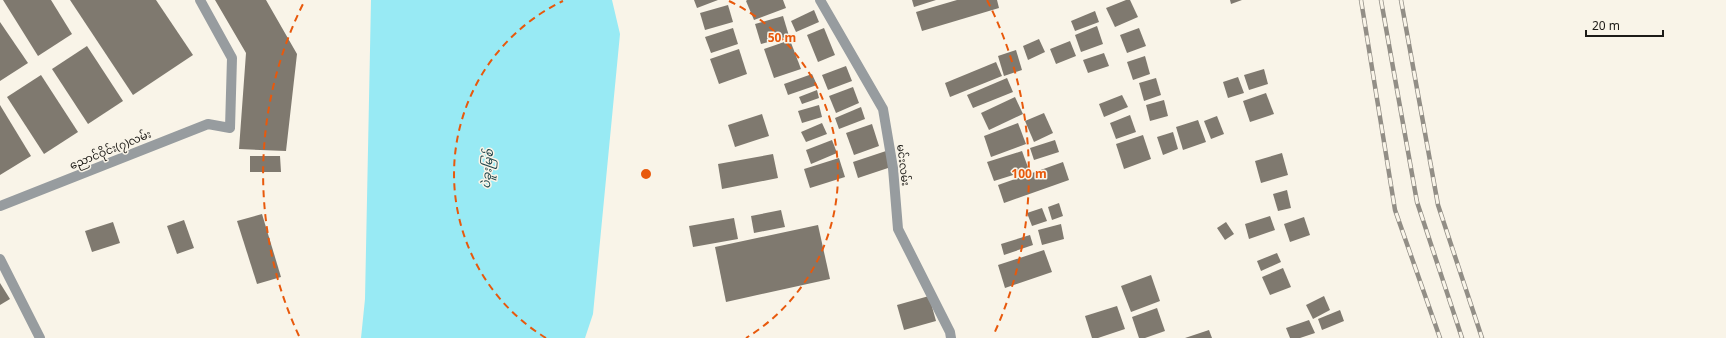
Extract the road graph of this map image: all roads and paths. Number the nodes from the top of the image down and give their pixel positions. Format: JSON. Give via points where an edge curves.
{"nodes":[{"id":1,"x":200,"y":0,"type":"edge"},
{"id":2,"x":820,"y":0,"type":"edge"},
{"id":3,"x":0,"y":206,"type":"edge"},
{"id":4,"x":0,"y":259,"type":"edge"},
{"id":5,"x":40,"y":338,"type":"edge"},
{"id":6,"x":951,"y":338,"type":"edge"}],
"edges":[{"from":1,"to":3,"type":"street","name":"ညောင်ဝိုင်း(၇)လမ်း","via":[[232,58],[230,128],[208,124]]},
{"from":2,"to":6,"type":"street","name":"မင်းလမ်း","via":[[883,109],[893,168],[898,230]]},
{"from":4,"to":5,"type":"street"}]}
